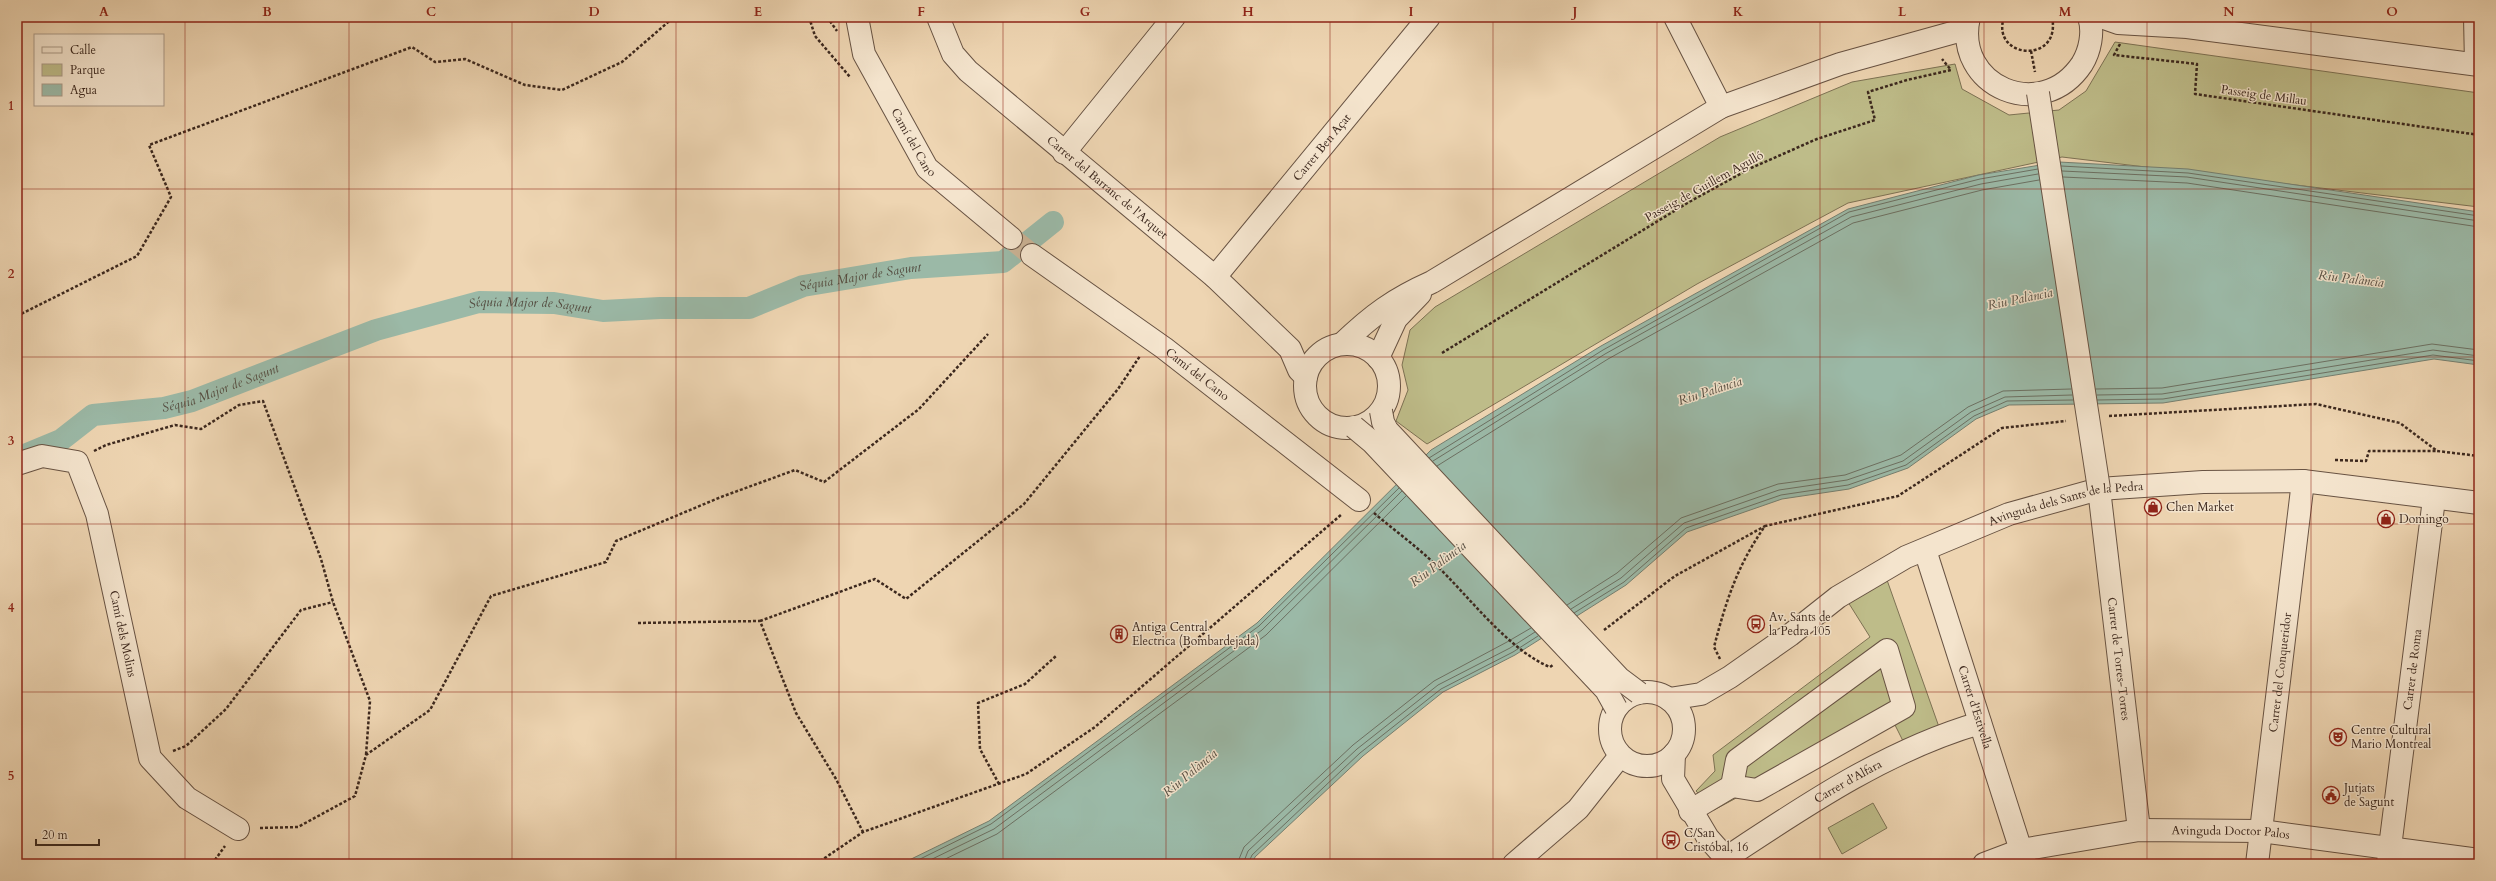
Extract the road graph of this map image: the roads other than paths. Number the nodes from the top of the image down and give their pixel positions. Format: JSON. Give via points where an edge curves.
{"nodes":[{"id":1,"x":857,"y":17,"type":"edge"},
{"id":2,"x":938,"y":17,"type":"edge"},
{"id":3,"x":1174,"y":17,"type":"edge"},
{"id":4,"x":1429,"y":17,"type":"edge"},
{"id":5,"x":1674,"y":17,"type":"edge"},
{"id":6,"x":2089,"y":17,"type":"edge"},
{"id":7,"x":2475,"y":17,"type":"edge"},
{"id":8,"x":2117,"y":21,"type":"edge"},
{"id":9,"x":1967,"y":23,"type":"edge"},
{"id":10,"x":2090,"y":40,"type":"junction"},
{"id":11,"x":1928,"y":41,"type":"junction"},
{"id":12,"x":1971,"y":56,"type":"junction"},
{"id":13,"x":2478,"y":65,"type":"edge"},
{"id":14,"x":2038,"y":93,"type":"junction"},
{"id":15,"x":1721,"y":107,"type":"junction"},
{"id":16,"x":1064,"y":153,"type":"junction"},
{"id":17,"x":1011,"y":238,"type":"tunnel mouth"},
{"id":18,"x":1032,"y":256,"type":"tunnel mouth"},
{"id":19,"x":1215,"y":277,"type":"junction"},
{"id":20,"x":1432,"y":282,"type":"junction"},
{"id":21,"x":1342,"y":344,"type":"junction"},
{"id":22,"x":1290,"y":349,"type":"junction"},
{"id":23,"x":1321,"y":353,"type":"junction"},
{"id":24,"x":1378,"y":358,"type":"junction"},
{"id":25,"x":1306,"y":377,"type":"junction"},
{"id":26,"x":1381,"y":411,"type":"junction"},
{"id":27,"x":1354,"y":427,"type":"junction"},
{"id":28,"x":17,"y":464,"type":"edge"},
{"id":29,"x":2303,"y":481,"type":"junction"},
{"id":30,"x":2099,"y":489,"type":"junction"},
{"id":31,"x":2434,"y":499,"type":"junction"},
{"id":32,"x":1359,"y":500,"type":"road end"},
{"id":33,"x":2479,"y":503,"type":"edge"},
{"id":34,"x":1925,"y":550,"type":"junction"},
{"id":35,"x":1639,"y":693,"type":"junction"},
{"id":36,"x":1701,"y":694,"type":"junction"},
{"id":37,"x":1669,"y":699,"type":"junction"},
{"id":38,"x":1616,"y":708,"type":"junction"},
{"id":39,"x":1982,"y":728,"type":"junction"},
{"id":40,"x":1684,"y":731,"type":"junction"},
{"id":41,"x":1674,"y":754,"type":"junction"},
{"id":42,"x":1620,"y":756,"type":"junction"},
{"id":43,"x":1642,"y":766,"type":"junction"},
{"id":44,"x":1886,"y":770,"type":"dead end"},
{"id":45,"x":1673,"y":779,"type":"junction"},
{"id":46,"x":1732,"y":786,"type":"junction"},
{"id":47,"x":1690,"y":810,"type":"junction"},
{"id":48,"x":1815,"y":817,"type":"dead end"},
{"id":49,"x":238,"y":829,"type":"road end"},
{"id":50,"x":2139,"y":830,"type":"junction"},
{"id":51,"x":2261,"y":831,"type":"junction"},
{"id":52,"x":2023,"y":857,"type":"edge"},
{"id":53,"x":2389,"y":857,"type":"edge"},
{"id":54,"x":2479,"y":860,"type":"edge"},
{"id":55,"x":1732,"y":862,"type":"edge"},
{"id":56,"x":1514,"y":864,"type":"edge"},
{"id":57,"x":1984,"y":864,"type":"edge"},
{"id":58,"x":2258,"y":864,"type":"edge"}],
"edges":[{"from":1,"to":17,"type":"street","name":"Camí del Cano","via":[[864,54],[927,168]]},
{"from":2,"to":16,"type":"street","name":"Carrer del Barranc de l'Arquet","via":[[953,54],[968,71]]},
{"from":3,"to":16,"type":"street"},
{"from":4,"to":19,"type":"street","name":"Carrer Ben Açat"},
{"from":5,"to":15,"type":"street"},
{"from":6,"to":10,"type":"street"},
{"from":7,"to":13,"type":"street"},
{"from":8,"to":10,"type":"street"},
{"from":8,"to":13,"type":"street","via":[[2187,26]]},
{"from":9,"to":11,"type":"street"},
{"from":9,"to":12,"type":"street"},
{"from":10,"to":14,"type":"street","via":[[2086,57],[2073,77],[2055,90]]},
{"from":11,"to":12,"type":"street"},
{"from":11,"to":15,"type":"street","via":[[1840,64]]},
{"from":12,"to":14,"type":"street","via":[[1977,69],[1999,88],[2027,96]]},
{"from":14,"to":30,"type":"street","name":"Carrer de Torres-Torres","bridge":true},
{"from":15,"to":20,"type":"street"},
{"from":16,"to":19,"type":"street","name":"Carrer del Barranc de l'Arquet"},
{"from":18,"to":32,"type":"street","name":"Camí del Cano","via":[[1152,339]]},
{"from":19,"to":22,"type":"street","name":"Carrer del Barranc de l'Arquet"},
{"from":20,"to":21,"type":"street","via":[[1399,297]]},
{"from":20,"to":24,"type":"street","via":[[1396,319]]},
{"from":21,"to":23,"type":"street"},
{"from":21,"to":24,"type":"street","via":[[1368,349]]},
{"from":22,"to":23,"type":"street"},
{"from":22,"to":25,"type":"street","name":"Carrer del Barranc de l'Arquet","via":[[1298,370]]},
{"from":23,"to":25,"type":"street","via":[[1311,364]]},
{"from":24,"to":26,"type":"street","via":[[1389,378],[1387,401]]},
{"from":25,"to":27,"type":"street","via":[[1307,398],[1317,415],[1334,426]]},
{"from":26,"to":27,"type":"street","via":[[1369,422]]},
{"from":26,"to":35,"type":"street","bridge":true,"via":[[1387,430],[1619,678]]},
{"from":27,"to":38,"type":"street","bridge":true,"via":[[1377,448],[1606,690]]},
{"from":28,"to":49,"type":"street","name":"Camí dels Molins","via":[[42,456],[77,462],[97,514],[150,758],[187,798]]},
{"from":29,"to":30,"type":"street","name":"Avinguda dels Sants de la Pedra","via":[[2203,482]]},
{"from":29,"to":31,"type":"street","name":"Avinguda dels Sants de la Pedra"},
{"from":29,"to":51,"type":"street","name":"Carrer del Conqueridor"},
{"from":30,"to":34,"type":"street","name":"Avinguda dels Sants de la Pedra","via":[[2009,514]]},
{"from":30,"to":50,"type":"street","name":"Carrer de Torres-Torres"},
{"from":31,"to":33,"type":"street","name":"Avinguda dels Sants de la Pedra"},
{"from":31,"to":53,"type":"street","name":"Carrer de Roma"},
{"from":34,"to":36,"type":"street","name":"Avinguda dels Sants de la Pedra","via":[[1906,557],[1838,596],[1790,635]]},
{"from":34,"to":39,"type":"street","name":"Carrer d'Estivella"},
{"from":35,"to":37,"type":"street","via":[[1655,693]]},
{"from":35,"to":38,"type":"street","via":[[1626,698]]},
{"from":36,"to":37,"type":"street","name":"Avinguda dels Sants de la Pedra"},
{"from":36,"to":40,"type":"street"},
{"from":37,"to":40,"type":"street","via":[[1683,719]]},
{"from":38,"to":42,"type":"street","via":[[1610,720],[1609,733],[1613,746]]},
{"from":39,"to":44,"type":"street","via":[[1929,748]]},
{"from":39,"to":52,"type":"street","name":"Carrer d'Estivella"},
{"from":39,"to":55,"type":"street","name":"Carrer d'Alfara","via":[[1947,733],[1883,761],[1801,809]]},
{"from":40,"to":41,"type":"street","via":[[1682,742]]},
{"from":41,"to":43,"type":"street","via":[[1659,764]]},
{"from":41,"to":45,"type":"street"},
{"from":42,"to":43,"type":"street"},
{"from":42,"to":56,"type":"street","via":[[1578,809]]},
{"from":43,"to":45,"type":"street"},
{"from":45,"to":47,"type":"street"},
{"from":46,"to":46,"type":"street","via":[[1757,790],[1904,707],[1887,650],[1737,760]]},
{"from":46,"to":47,"type":"street"},
{"from":47,"to":55,"type":"street","via":[[1712,844]]},
{"from":48,"to":55,"type":"street"},
{"from":50,"to":51,"type":"street","name":"Avinguda Doctor Palos"},
{"from":50,"to":52,"type":"street","name":"Avinguda Doctor Palos"},
{"from":51,"to":53,"type":"street","name":"Avinguda Doctor Palos"},
{"from":51,"to":58,"type":"street","name":"Carrer del Conqueridor"},
{"from":52,"to":57,"type":"street","name":"Avinguda Doctor Palos"},
{"from":53,"to":54,"type":"street","name":"Avinguda Doctor Palos"}]}
